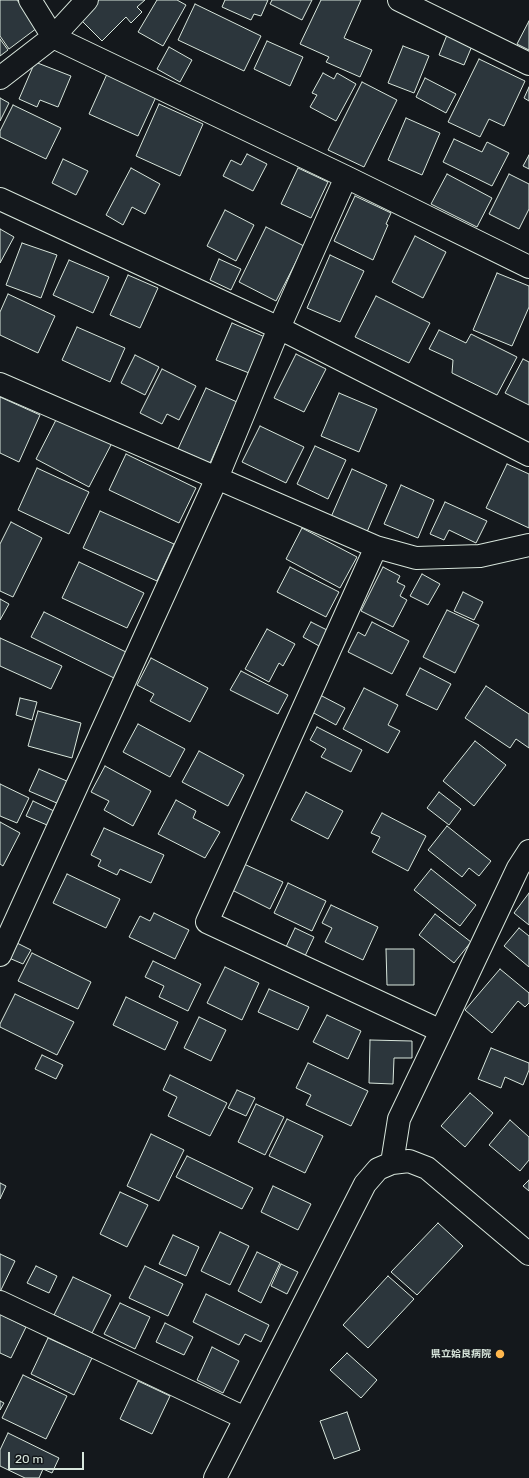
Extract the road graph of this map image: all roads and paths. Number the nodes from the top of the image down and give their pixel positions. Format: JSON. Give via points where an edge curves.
{"nodes":[{"id":1,"x":30,"y":0,"type":"edge"},
{"id":2,"x":87,"y":0,"type":"edge"},
{"id":3,"x":399,"y":0,"type":"edge"},
{"id":4,"x":53,"y":37,"type":"junction"},
{"id":5,"x":529,"y":64,"type":"edge"},
{"id":6,"x":0,"y":78,"type":"edge"},
{"id":7,"x":346,"y":177,"type":"junction"},
{"id":8,"x":0,"y":199,"type":"edge"},
{"id":9,"x":529,"y":267,"type":"edge"},
{"id":10,"x":279,"y":328,"type":"junction"},
{"id":11,"x":0,"y":384,"type":"edge"},
{"id":12,"x":529,"y":455,"type":"edge"},
{"id":13,"x":218,"y":478,"type":"junction"},
{"id":14,"x":529,"y":545,"type":"edge"},
{"id":15,"x":376,"y":546,"type":"junction"},
{"id":16,"x":525,"y":865,"type":"edge"},
{"id":17,"x":0,"y":955,"type":"edge"},
{"id":18,"x":442,"y":1031,"type":"junction"},
{"id":19,"x":392,"y":1163,"type":"junction"},
{"id":20,"x":529,"y":1254,"type":"edge"},
{"id":21,"x":0,"y":1302,"type":"edge"},
{"id":22,"x":245,"y":1418,"type":"junction"},
{"id":23,"x":215,"y":1478,"type":"edge"}],
"edges":[{"from":1,"to":4,"type":"street"},
{"from":2,"to":4,"type":"street"},
{"from":3,"to":5,"type":"street"},
{"from":4,"to":6,"type":"street"},
{"from":4,"to":7,"type":"street"},
{"from":7,"to":9,"type":"street"},
{"from":7,"to":10,"type":"street"},
{"from":8,"to":10,"type":"street"},
{"from":10,"to":12,"type":"street"},
{"from":10,"to":13,"type":"street"},
{"from":11,"to":13,"type":"street"},
{"from":13,"to":15,"type":"street"},
{"from":13,"to":17,"type":"street"},
{"from":14,"to":15,"type":"street","via":[[480,556],[416,558]]},
{"from":15,"to":18,"type":"street","via":[[207,922]]},
{"from":16,"to":18,"type":"street"},
{"from":18,"to":19,"type":"street","via":[[398,1119]]},
{"from":19,"to":20,"type":"street","via":[[409,1161],[427,1168]]},
{"from":19,"to":22,"type":"street","via":[[378,1168],[365,1184]]},
{"from":21,"to":22,"type":"street"},
{"from":22,"to":23,"type":"street"}]}
